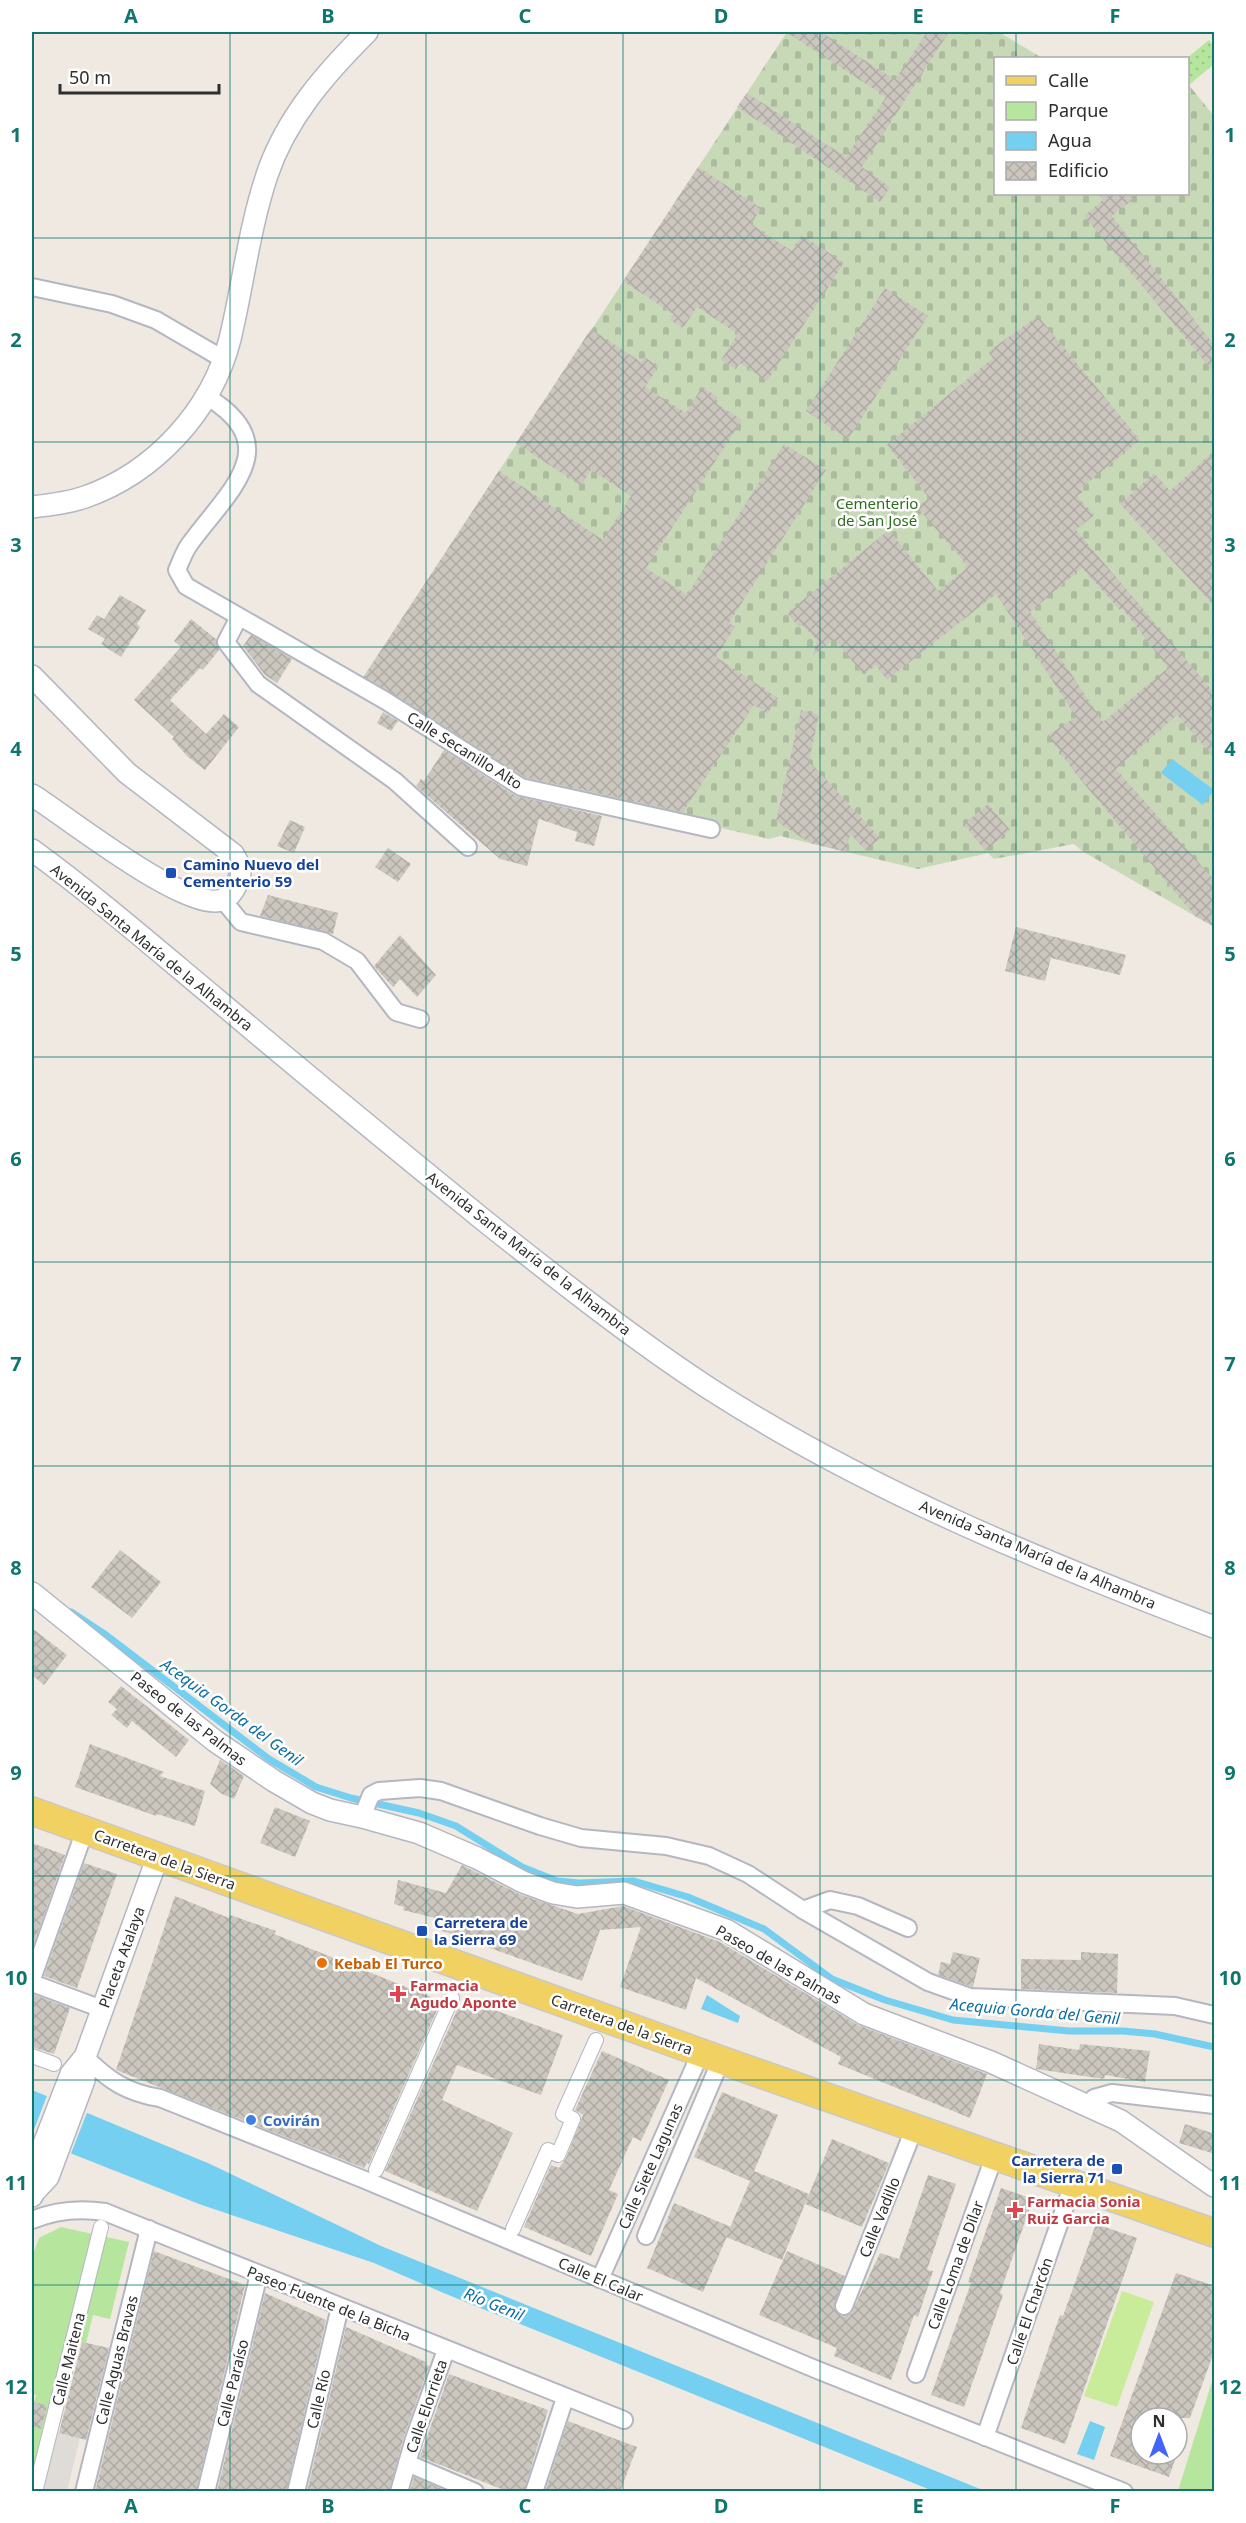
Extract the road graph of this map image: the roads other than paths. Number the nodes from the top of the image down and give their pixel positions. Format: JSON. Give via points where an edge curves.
{"nodes":[{"id":1,"x":367,"y":32,"type":"edge"},
{"id":2,"x":32,"y":287,"type":"edge"},
{"id":3,"x":223,"y":359,"type":"junction"},
{"id":4,"x":206,"y":396,"type":"junction"},
{"id":5,"x":32,"y":507,"type":"edge"},
{"id":6,"x":239,"y":617,"type":"junction"},
{"id":7,"x":32,"y":676,"type":"edge"},
{"id":8,"x":32,"y":795,"type":"edge"},
{"id":9,"x":711,"y":829,"type":"dead end"},
{"id":10,"x":468,"y":847,"type":"dead end"},
{"id":11,"x":32,"y":850,"type":"edge"},
{"id":12,"x":223,"y":900,"type":"junction"},
{"id":13,"x":420,"y":1019,"type":"dead end"},
{"id":14,"x":32,"y":1593,"type":"edge"},
{"id":15,"x":1215,"y":1626,"type":"edge"},
{"id":16,"x":366,"y":1806,"type":"junction"},
{"id":17,"x":32,"y":1811,"type":"edge"},
{"id":18,"x":85,"y":1830,"type":"junction"},
{"id":19,"x":158,"y":1856,"type":"junction"},
{"id":20,"x":803,"y":1910,"type":"junction"},
{"id":21,"x":908,"y":1928,"type":"dead end"},
{"id":22,"x":32,"y":1981,"type":"edge"},
{"id":23,"x":452,"y":1998,"type":"dead end"},
{"id":24,"x":102,"y":2009,"type":"junction"},
{"id":25,"x":1215,"y":2015,"type":"edge"},
{"id":26,"x":596,"y":2040,"type":"dead end"},
{"id":27,"x":32,"y":2056,"type":"edge"},
{"id":28,"x":711,"y":2056,"type":"junction"},
{"id":29,"x":85,"y":2057,"type":"junction"},
{"id":30,"x":70,"y":2073,"type":"junction"},
{"id":31,"x":1088,"y":2105,"type":"junction"},
{"id":32,"x":1215,"y":2105,"type":"edge"},
{"id":33,"x":914,"y":2128,"type":"junction"},
{"id":34,"x":994,"y":2157,"type":"junction"},
{"id":35,"x":376,"y":2170,"type":"dead end"},
{"id":36,"x":1073,"y":2184,"type":"junction"},
{"id":37,"x":1215,"y":2186,"type":"edge"},
{"id":38,"x":32,"y":2195,"type":"edge"},
{"id":39,"x":32,"y":2220,"type":"edge"},
{"id":40,"x":100,"y":2227,"type":"dead end"},
{"id":41,"x":149,"y":2229,"type":"junction"},
{"id":42,"x":513,"y":2229,"type":"dead end"},
{"id":43,"x":1215,"y":2234,"type":"edge"},
{"id":44,"x":646,"y":2236,"type":"dead end"},
{"id":45,"x":259,"y":2274,"type":"junction"},
{"id":46,"x":600,"y":2278,"type":"junction"},
{"id":47,"x":340,"y":2307,"type":"junction"},
{"id":48,"x":844,"y":2307,"type":"dead end"},
{"id":49,"x":446,"y":2350,"type":"junction"},
{"id":50,"x":916,"y":2374,"type":"dead end"},
{"id":51,"x":565,"y":2398,"type":"junction"},
{"id":52,"x":624,"y":2420,"type":"dead end"},
{"id":53,"x":985,"y":2437,"type":"junction"},
{"id":54,"x":407,"y":2463,"type":"junction"},
{"id":55,"x":35,"y":2492,"type":"edge"},
{"id":56,"x":84,"y":2492,"type":"edge"},
{"id":57,"x":206,"y":2492,"type":"edge"},
{"id":58,"x":296,"y":2492,"type":"edge"},
{"id":59,"x":399,"y":2492,"type":"edge"},
{"id":60,"x":475,"y":2492,"type":"edge"},
{"id":61,"x":534,"y":2492,"type":"edge"},
{"id":62,"x":1124,"y":2492,"type":"edge"}],
"edges":[{"from":1,"to":3,"type":"street","via":[[332,66],[304,102],[267,174]]},
{"from":2,"to":3,"type":"street","via":[[112,304],[156,320]]},
{"from":3,"to":4,"type":"street"},
{"from":4,"to":5,"type":"street","via":[[163,450],[120,481],[85,497]]},
{"from":4,"to":6,"type":"street","name":"Calle Secanillo Alto","via":[[221,404],[240,423],[248,443],[246,464],[234,487],[187,547],[177,570],[186,586]]},
{"from":6,"to":9,"type":"street","name":"Calle Secanillo Alto","via":[[386,701],[521,787]]},
{"from":6,"to":10,"type":"street","via":[[226,642],[258,684],[395,781]]},
{"from":7,"to":12,"type":"street","via":[[127,773],[232,854],[240,877],[234,892]]},
{"from":8,"to":12,"type":"street","via":[[168,885],[209,900]]},
{"from":11,"to":15,"type":"street","name":"Avenida Santa María de la Alhambra","via":[[584,1300],[710,1389],[885,1487],[975,1530]]},
{"from":12,"to":13,"type":"street","via":[[241,922],[323,941],[357,961],[396,1012]]},
{"from":14,"to":16,"type":"street","name":"Paseo de las Palmas","via":[[215,1741],[274,1781],[330,1810]]},
{"from":16,"to":20,"type":"street","name":"Paseo de las Palmas","via":[[380,1791],[441,1791],[581,1838],[666,1846],[709,1856],[748,1874]]},
{"from":16,"to":31,"type":"street","name":"Paseo de las Palmas","via":[[553,1893],[577,1897],[624,1893],[726,1930],[864,2014],[991,2062]]},
{"from":17,"to":18,"type":"main road","name":"Carretera de la Sierra"},
{"from":18,"to":19,"type":"main road","name":"Carretera de la Sierra"},
{"from":18,"to":22,"type":"street"},
{"from":19,"to":24,"type":"street","name":"Placeta Atalaya"},
{"from":19,"to":28,"type":"main road","name":"Carretera de la Sierra"},
{"from":20,"to":21,"type":"street","via":[[830,1900],[858,1906]]},
{"from":20,"to":25,"type":"street","name":"Paseo de las Palmas","via":[[928,1982],[970,1996],[1175,2006]]},
{"from":22,"to":24,"type":"street"},
{"from":23,"to":35,"type":"street"},
{"from":24,"to":29,"type":"street","name":"Placeta Atalaya"},
{"from":26,"to":42,"type":"street","via":[[564,2114],[573,2119],[558,2155],[548,2150]]},
{"from":27,"to":30,"type":"street"},
{"from":28,"to":33,"type":"main road","name":"Carretera de la Sierra"},
{"from":28,"to":44,"type":"street","name":"Calle Siete Lagunas"},
{"from":28,"to":46,"type":"street","name":"Calle Siete Lagunas"},
{"from":29,"to":30,"type":"street","name":"Placeta Atalaya"},
{"from":29,"to":46,"type":"street","name":"Calle El Calar","via":[[128,2091],[160,2098]]},
{"from":30,"to":38,"type":"street"},
{"from":31,"to":32,"type":"street","via":[[1094,2098],[1112,2093]]},
{"from":31,"to":37,"type":"street","name":"Paseo de las Palmas","via":[[1121,2121]]},
{"from":33,"to":34,"type":"main road","name":"Carretera de la Sierra"},
{"from":33,"to":48,"type":"street","name":"Calle Vadillo"},
{"from":34,"to":36,"type":"main road","name":"Carretera de la Sierra"},
{"from":34,"to":50,"type":"street","name":"Calle Loma de Dílar"},
{"from":36,"to":43,"type":"main road","name":"Carretera de la Sierra"},
{"from":36,"to":53,"type":"street","name":"Calle El Charcón"},
{"from":39,"to":41,"type":"street","name":"Paseo Fuente de la Bicha","via":[[55,2212],[84,2209],[105,2212]]},
{"from":40,"to":55,"type":"street","name":"Calle Maitena"},
{"from":41,"to":45,"type":"street","name":"Paseo Fuente de la Bicha"},
{"from":41,"to":56,"type":"street","name":"Calle Aguas Bravas"},
{"from":45,"to":47,"type":"street","name":"Paseo Fuente de la Bicha"},
{"from":45,"to":57,"type":"street","name":"Calle Paraíso"},
{"from":46,"to":53,"type":"street","name":"Calle El Calar"},
{"from":47,"to":49,"type":"street","name":"Paseo Fuente de la Bicha"},
{"from":47,"to":58,"type":"street","name":"Calle Río"},
{"from":49,"to":51,"type":"street","name":"Paseo Fuente de la Bicha"},
{"from":49,"to":54,"type":"street","name":"Calle Elorrieta"},
{"from":51,"to":52,"type":"street","name":"Paseo Fuente de la Bicha"},
{"from":51,"to":61,"type":"street"},
{"from":53,"to":62,"type":"street","name":"Calle El Calar"},
{"from":54,"to":59,"type":"street","name":"Calle Elorrieta"},
{"from":54,"to":60,"type":"street","name":"Calle Elorrieta"}]}
